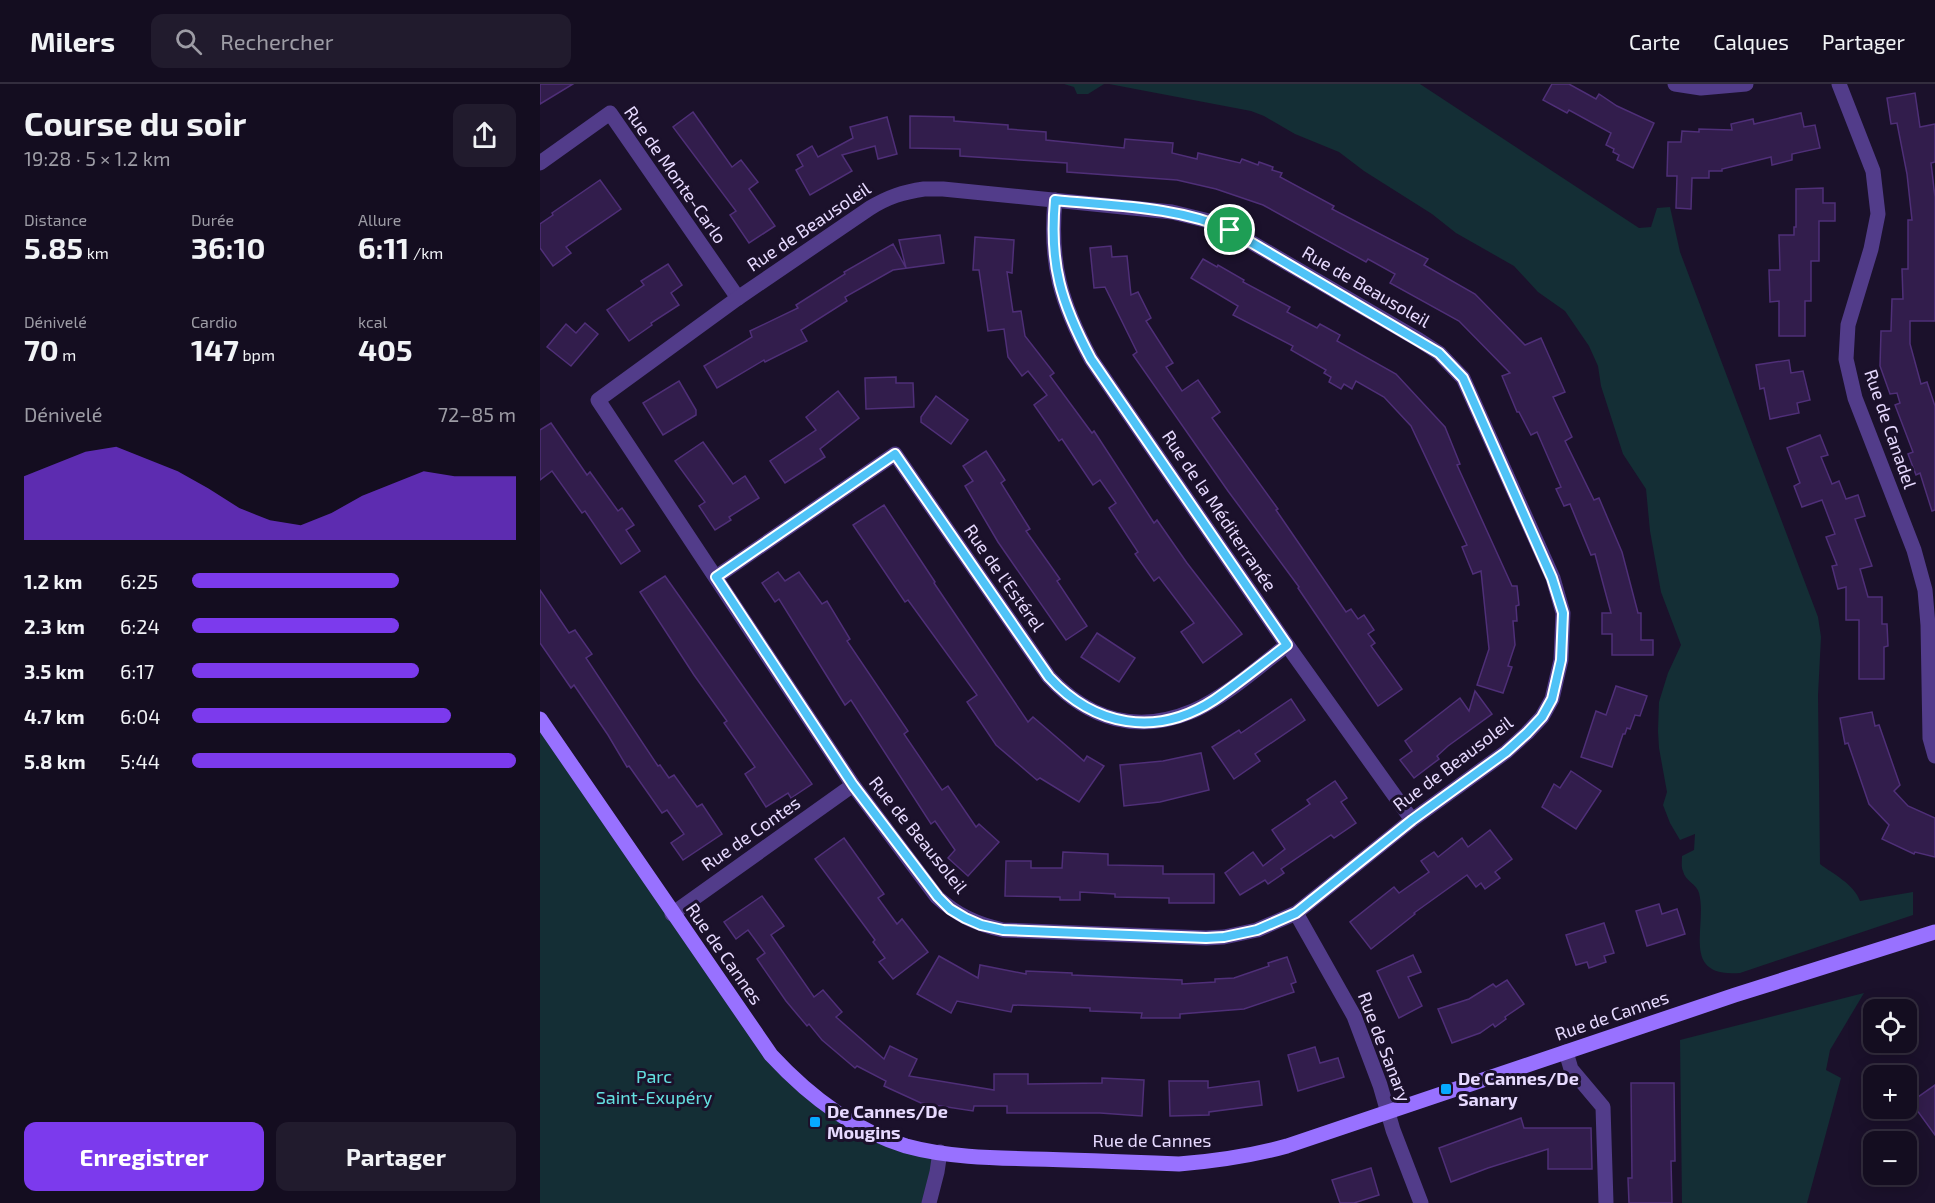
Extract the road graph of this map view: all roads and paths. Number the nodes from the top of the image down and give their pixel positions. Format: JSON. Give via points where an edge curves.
{"nodes":[{"id":1,"x":1675,"y":84,"type":"edge"},
{"id":2,"x":1746,"y":84,"type":"edge"},
{"id":3,"x":1839,"y":84,"type":"edge"},
{"id":4,"x":540,"y":163,"type":"edge"},
{"id":5,"x":1055,"y":200,"type":"junction"},
{"id":6,"x":738,"y":298,"type":"junction"},
{"id":7,"x":716,"y":577,"type":"junction"},
{"id":8,"x":1287,"y":645,"type":"junction"},
{"id":9,"x":540,"y":719,"type":"edge"},
{"id":10,"x":1935,"y":756,"type":"edge"},
{"id":11,"x":853,"y":785,"type":"junction"},
{"id":12,"x":1412,"y":820,"type":"junction"},
{"id":13,"x":1296,"y":913,"type":"junction"},
{"id":14,"x":672,"y":914,"type":"junction"},
{"id":15,"x":1935,"y":932,"type":"edge"},
{"id":16,"x":1566,"y":1052,"type":"junction"},
{"id":17,"x":1388,"y":1111,"type":"junction"},
{"id":18,"x":940,"y":1152,"type":"junction"},
{"id":19,"x":929,"y":1203,"type":"edge"},
{"id":20,"x":1421,"y":1203,"type":"edge"},
{"id":21,"x":1606,"y":1203,"type":"edge"}],
"edges":[{"from":1,"to":2,"type":"street","via":[[1717,88]]},
{"from":3,"to":10,"type":"street","name":"Rue de Canadel","via":[[1873,171],[1877,206],[1876,231],[1848,325],[1846,359],[1855,398],[1914,550],[1925,590],[1930,738]]},
{"from":4,"to":6,"type":"street","name":"Rue de Monte-Carlo","via":[[610,112]]},
{"from":5,"to":6,"type":"street","name":"Rue de Beausoleil","via":[[943,189],[903,192],[870,208]]},
{"from":5,"to":8,"type":"street","name":"Rue de la Méditerranée","via":[[1052,231],[1056,271],[1078,335]]},
{"from":5,"to":12,"type":"street","name":"Rue de Beausoleil","via":[[1172,212],[1222,226],[1419,340],[1439,353],[1463,378],[1552,578],[1563,613],[1561,660],[1552,699],[1542,717],[1506,752]]},
{"from":6,"to":7,"type":"street","name":"Rue de Beausoleil","via":[[598,400]]},
{"from":7,"to":8,"type":"street","name":"Rue de l'Estérel","via":[[895,454],[1049,677],[1075,702],[1093,712],[1112,719],[1151,722],[1194,711]]},
{"from":7,"to":11,"type":"street","name":"Rue de Beausoleil"},
{"from":8,"to":12,"type":"street","name":"Rue de la Méditerranée"},
{"from":9,"to":14,"type":"street","name":"Rue de Cannes"},
{"from":11,"to":13,"type":"street","name":"Rue de Beausoleil","via":[[938,897],[950,909],[981,925],[1022,932],[1206,938],[1257,930]]},
{"from":11,"to":14,"type":"street","name":"Rue de Contes"},
{"from":12,"to":13,"type":"street","name":"Rue de Beausoleil"},
{"from":13,"to":17,"type":"street","name":"Rue de Sanary","via":[[1354,1016]]},
{"from":14,"to":18,"type":"street","name":"Rue de Cannes","via":[[771,1055],[804,1088],[844,1117],[883,1138]]},
{"from":15,"to":16,"type":"street","name":"Rue de Cannes"},
{"from":16,"to":17,"type":"street","name":"Rue de Cannes"},
{"from":16,"to":21,"type":"street","via":[[1571,1069],[1603,1107]]},
{"from":17,"to":18,"type":"street","name":"Rue de Cannes","via":[[1254,1155],[1179,1164]]},
{"from":17,"to":20,"type":"street","name":"Rue de Sanary"},
{"from":18,"to":19,"type":"street"}]}
